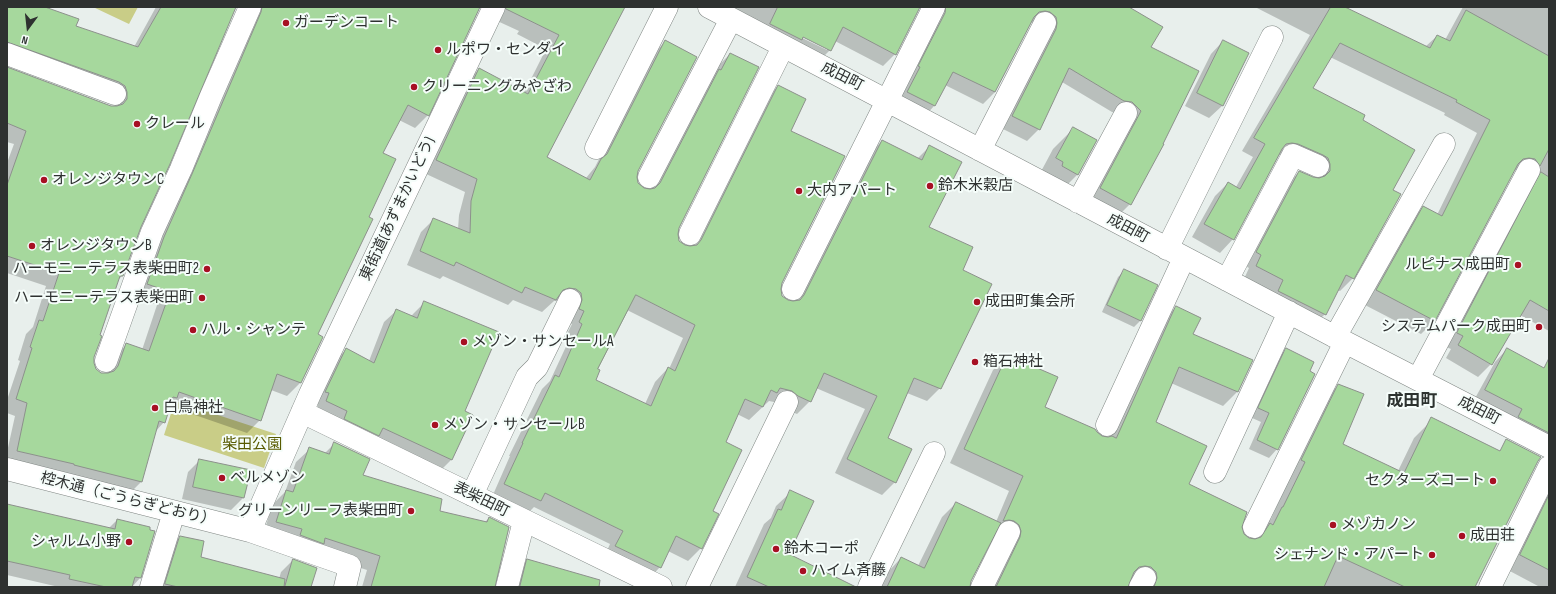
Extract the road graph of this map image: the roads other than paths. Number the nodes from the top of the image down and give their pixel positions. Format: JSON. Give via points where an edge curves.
{"nodes":[{"id":1,"x":250,"y":7,"type":"edge"},
{"id":2,"x":494,"y":7,"type":"edge"},
{"id":3,"x":667,"y":7,"type":"edge"},
{"id":4,"x":709,"y":7,"type":"edge"},
{"id":5,"x":934,"y":7,"type":"edge"},
{"id":6,"x":731,"y":19,"type":"junction"},
{"id":7,"x":1045,"y":23,"type":"dead end"},
{"id":8,"x":1272,"y":37,"type":"dead end"},
{"id":9,"x":783,"y":47,"type":"junction"},
{"id":10,"x":7,"y":54,"type":"edge"},
{"id":11,"x":114,"y":94,"type":"dead end"},
{"id":12,"x":887,"y":100,"type":"junction"},
{"id":13,"x":1126,"y":114,"type":"dead end"},
{"id":14,"x":1444,"y":144,"type":"dead end"},
{"id":15,"x":596,"y":148,"type":"dead end"},
{"id":16,"x":980,"y":150,"type":"junction"},
{"id":17,"x":1318,"y":166,"type":"dead end"},
{"id":18,"x":1529,"y":170,"type":"dead end"},
{"id":19,"x":649,"y":178,"type":"dead end"},
{"id":20,"x":1078,"y":202,"type":"junction"},
{"id":21,"x":690,"y":234,"type":"dead end"},
{"id":22,"x":1175,"y":254,"type":"junction"},
{"id":23,"x":1227,"y":280,"type":"junction"},
{"id":24,"x":793,"y":289,"type":"dead end"},
{"id":25,"x":570,"y":300,"type":"dead end"},
{"id":26,"x":1288,"y":312,"type":"junction"},
{"id":27,"x":1340,"y":340,"type":"junction"},
{"id":28,"x":106,"y":361,"type":"dead end"},
{"id":29,"x":1418,"y":379,"type":"junction"},
{"id":30,"x":787,"y":402,"type":"dead end"},
{"id":31,"x":302,"y":412,"type":"junction"},
{"id":32,"x":1107,"y":426,"type":"dead end"},
{"id":33,"x":1549,"y":447,"type":"edge"},
{"id":34,"x":934,"y":453,"type":"dead end"},
{"id":35,"x":1549,"y":466,"type":"edge"},
{"id":36,"x":7,"y":469,"type":"edge"},
{"id":37,"x":1216,"y":472,"type":"dead end"},
{"id":38,"x":472,"y":495,"type":"junction"},
{"id":39,"x":172,"y":511,"type":"junction"},
{"id":40,"x":524,"y":521,"type":"junction"},
{"id":41,"x":1254,"y":526,"type":"dead end"},
{"id":42,"x":250,"y":531,"type":"junction"},
{"id":43,"x":1009,"y":532,"type":"dead end"},
{"id":44,"x":151,"y":587,"type":"edge"},
{"id":45,"x":345,"y":587,"type":"edge"},
{"id":46,"x":507,"y":587,"type":"edge"},
{"id":47,"x":661,"y":587,"type":"edge"},
{"id":48,"x":697,"y":587,"type":"edge"},
{"id":49,"x":869,"y":587,"type":"edge"},
{"id":50,"x":982,"y":587,"type":"edge"},
{"id":51,"x":1490,"y":587,"type":"edge"}],
"edges":[{"from":1,"to":28,"type":"street","via":[[152,232]]},
{"from":2,"to":31,"type":"street","name":"東街道(あずまかいどう)"},
{"from":3,"to":15,"type":"street"},
{"from":4,"to":6,"type":"street","name":"成田町"},
{"from":5,"to":12,"type":"street"},
{"from":6,"to":9,"type":"street","name":"成田町"},
{"from":6,"to":19,"type":"street"},
{"from":7,"to":16,"type":"street"},
{"from":8,"to":22,"type":"street"},
{"from":9,"to":12,"type":"street","name":"成田町"},
{"from":9,"to":21,"type":"street"},
{"from":10,"to":11,"type":"street"},
{"from":12,"to":16,"type":"street","name":"成田町"},
{"from":12,"to":24,"type":"street"},
{"from":13,"to":20,"type":"street"},
{"from":14,"to":27,"type":"street"},
{"from":16,"to":20,"type":"street","name":"成田町"},
{"from":17,"to":23,"type":"street","via":[[1293,154]]},
{"from":18,"to":29,"type":"street"},
{"from":20,"to":22,"type":"street","name":"成田町"},
{"from":22,"to":23,"type":"street","name":"成田町"},
{"from":22,"to":32,"type":"street"},
{"from":23,"to":26,"type":"street","name":"成田町"},
{"from":25,"to":38,"type":"street","via":[[537,367],[527,377]]},
{"from":26,"to":27,"type":"street","name":"成田町"},
{"from":26,"to":37,"type":"street"},
{"from":27,"to":29,"type":"street","name":"成田町"},
{"from":27,"to":41,"type":"street"},
{"from":29,"to":33,"type":"street","name":"成田町"},
{"from":30,"to":48,"type":"street"},
{"from":31,"to":38,"type":"street","name":"表柴田町"},
{"from":31,"to":42,"type":"street","name":"東街道(あずまかいどう)"},
{"from":34,"to":49,"type":"street"},
{"from":35,"to":51,"type":"street"},
{"from":36,"to":39,"type":"street","name":"椌木通（ごうらぎどおり）"},
{"from":38,"to":40,"type":"street","name":"表柴田町"},
{"from":39,"to":42,"type":"street","name":"椌木通（ごうらぎどおり）"},
{"from":39,"to":44,"type":"street"},
{"from":40,"to":46,"type":"street"},
{"from":40,"to":47,"type":"street","name":"表柴田町"},
{"from":42,"to":45,"type":"street","name":"椌木通（ごうらぎどおり）","via":[[350,566]]},
{"from":43,"to":50,"type":"street"}]}
